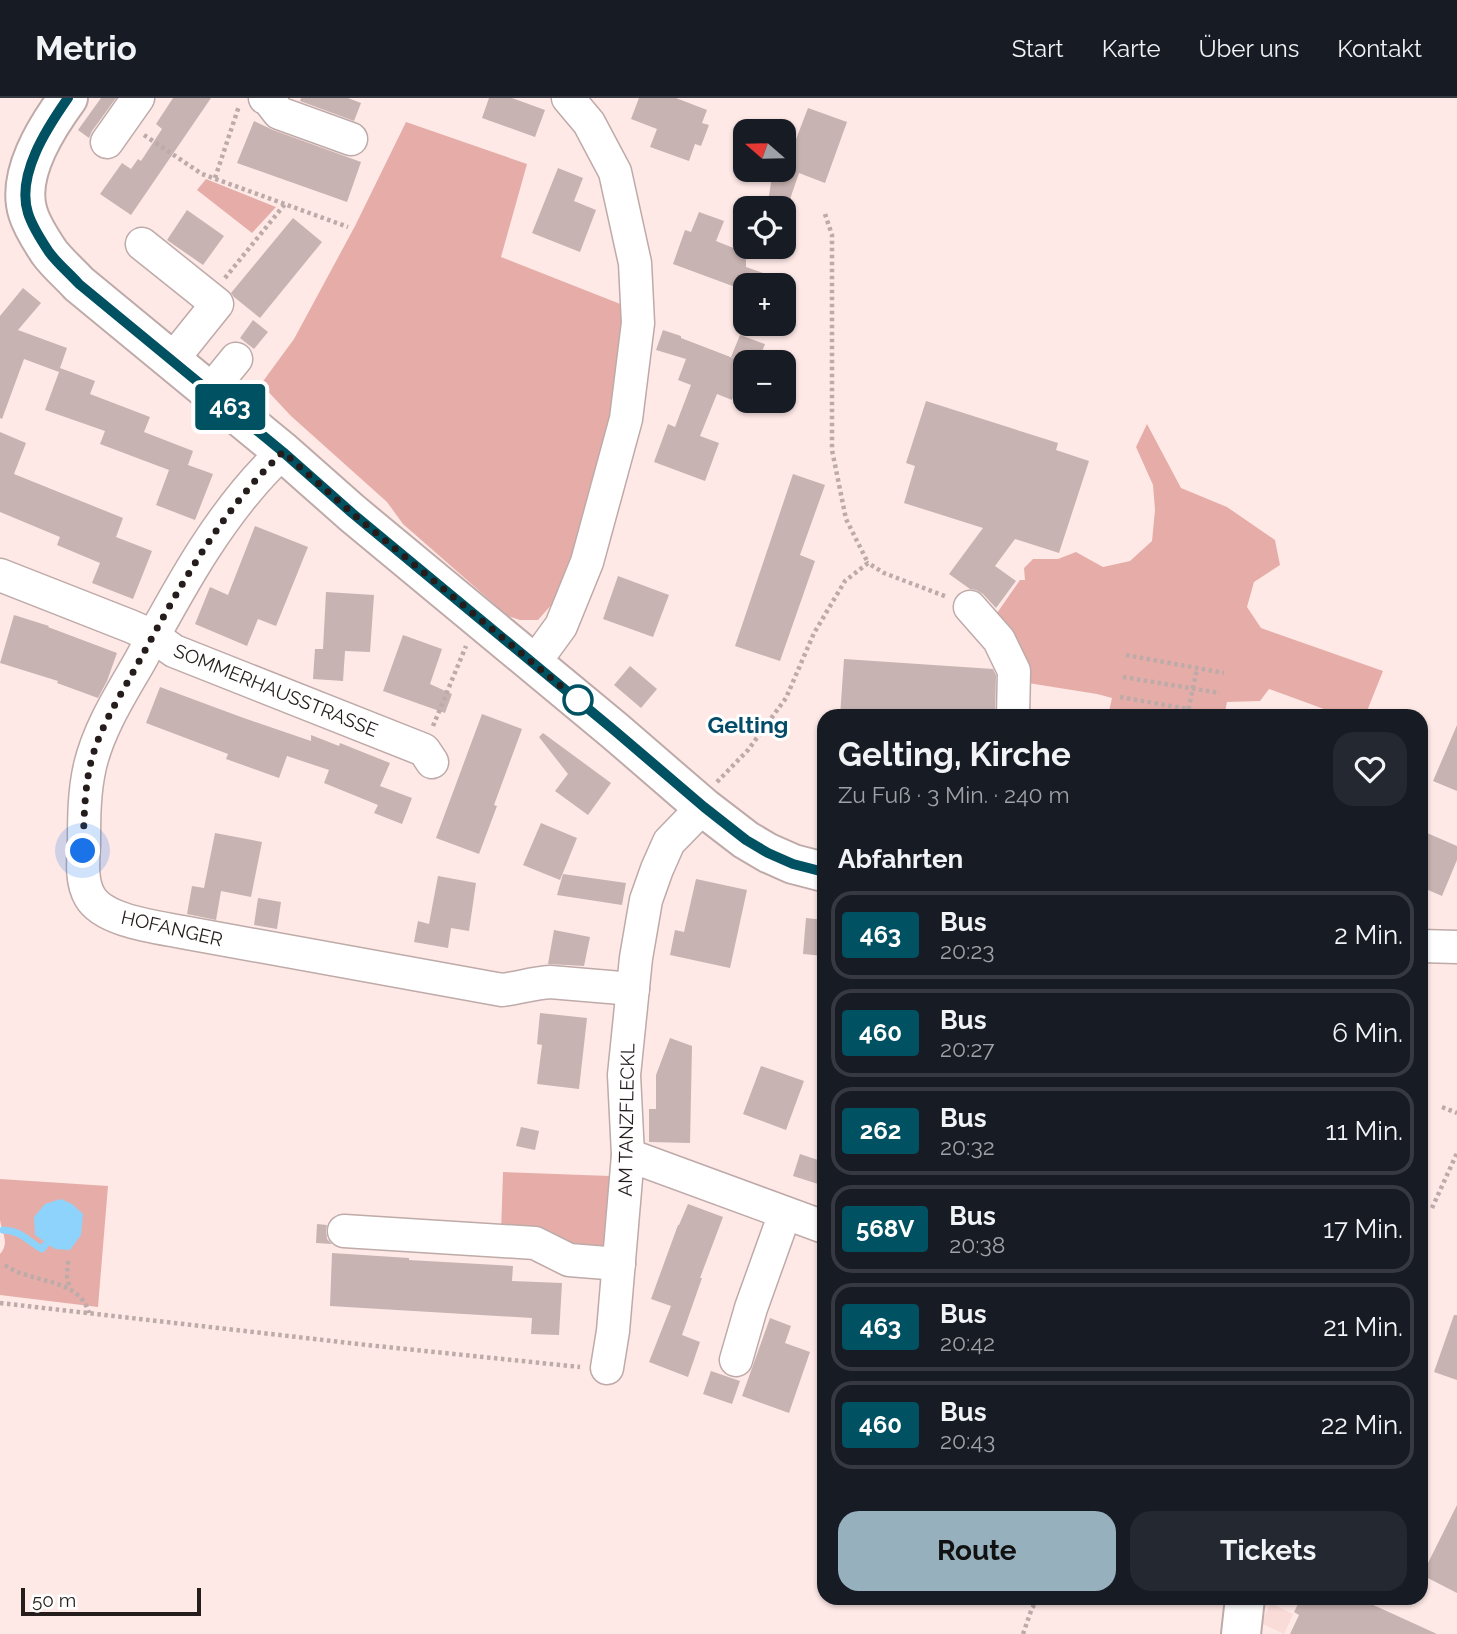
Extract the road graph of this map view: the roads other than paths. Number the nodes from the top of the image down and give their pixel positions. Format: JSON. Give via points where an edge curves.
{"nodes":[{"id":1,"x":68,"y":98,"type":"edge"},
{"id":2,"x":265,"y":98,"type":"edge"},
{"id":3,"x":568,"y":98,"type":"edge"},
{"id":4,"x":351,"y":139,"type":"dead end"},
{"id":5,"x":13,"y":187,"type":"edge"},
{"id":6,"x":142,"y":244,"type":"dead end"},
{"id":7,"x":236,"y":359,"type":"dead end"},
{"id":8,"x":173,"y":360,"type":"junction"},
{"id":9,"x":210,"y":391,"type":"junction"},
{"id":10,"x":283,"y":452,"type":"junction"},
{"id":11,"x":0,"y":575,"type":"edge"},
{"id":12,"x":970,"y":607,"type":"road end"},
{"id":13,"x":153,"y":636,"type":"junction"},
{"id":14,"x":533,"y":662,"type":"junction"},
{"id":15,"x":1013,"y":709,"type":"edge"},
{"id":16,"x":428,"y":756,"type":"road end"},
{"id":17,"x":704,"y":807,"type":"junction"},
{"id":18,"x":817,"y":871,"type":"edge"},
{"id":19,"x":1428,"y":946,"type":"edge"},
{"id":20,"x":1457,"y":947,"type":"edge"},
{"id":21,"x":633,"y":989,"type":"junction"},
{"id":22,"x":628,"y":1155,"type":"junction"},
{"id":23,"x":785,"y":1213,"type":"junction"},
{"id":24,"x":817,"y":1224,"type":"edge"},
{"id":25,"x":344,"y":1231,"type":"dead end"},
{"id":26,"x":619,"y":1264,"type":"junction"},
{"id":27,"x":736,"y":1360,"type":"dead end"},
{"id":28,"x":607,"y":1368,"type":"road end"},
{"id":29,"x":1244,"y":1605,"type":"edge"},
{"id":30,"x":1241,"y":1634,"type":"edge"}],
"edges":[{"from":1,"to":5,"type":"main road"},
{"from":2,"to":4,"type":"street","via":[[279,113]]},
{"from":3,"to":14,"type":"street","via":[[589,123],[615,172],[635,263],[638,323],[626,419],[587,562],[561,625]]},
{"from":5,"to":8,"type":"main road","via":[[50,253],[79,284]]},
{"from":6,"to":8,"type":"street","via":[[217,304]]},
{"from":7,"to":9,"type":"street"},
{"from":8,"to":9,"type":"main road"},
{"from":9,"to":10,"type":"main road"},
{"from":10,"to":13,"type":"street","name":"HOFANGER","via":[[263,470],[206,544]]},
{"from":10,"to":14,"type":"main road"},
{"from":11,"to":13,"type":"street","name":"SOMMERHAUSSTRASSE"},
{"from":12,"to":15,"type":"street","via":[[999,640],[1014,671]]},
{"from":13,"to":16,"type":"street","name":"SOMMERHAUSSTRASSE","via":[[174,651]]},
{"from":13,"to":21,"type":"street","name":"HOFANGER","via":[[104,726],[86,788],[83,876],[90,898],[106,912],[182,932],[502,990],[537,982]]},
{"from":14,"to":17,"type":"main road"},
{"from":17,"to":18,"type":"main road","via":[[768,853]]},
{"from":17,"to":21,"type":"street","name":"AM TANZFLECKL","via":[[669,842],[657,869],[646,900]]},
{"from":19,"to":20,"type":"street"},
{"from":21,"to":22,"type":"street","name":"AM TANZFLECKL","via":[[624,1075]]},
{"from":22,"to":23,"type":"street"},
{"from":22,"to":26,"type":"street","name":"AM TANZFLECKL"},
{"from":23,"to":24,"type":"street"},
{"from":23,"to":27,"type":"street"},
{"from":25,"to":26,"type":"street","via":[[536,1243],[569,1260]]},
{"from":26,"to":28,"type":"street","name":"AM TANZFLECKL"},
{"from":29,"to":30,"type":"main road"}]}
